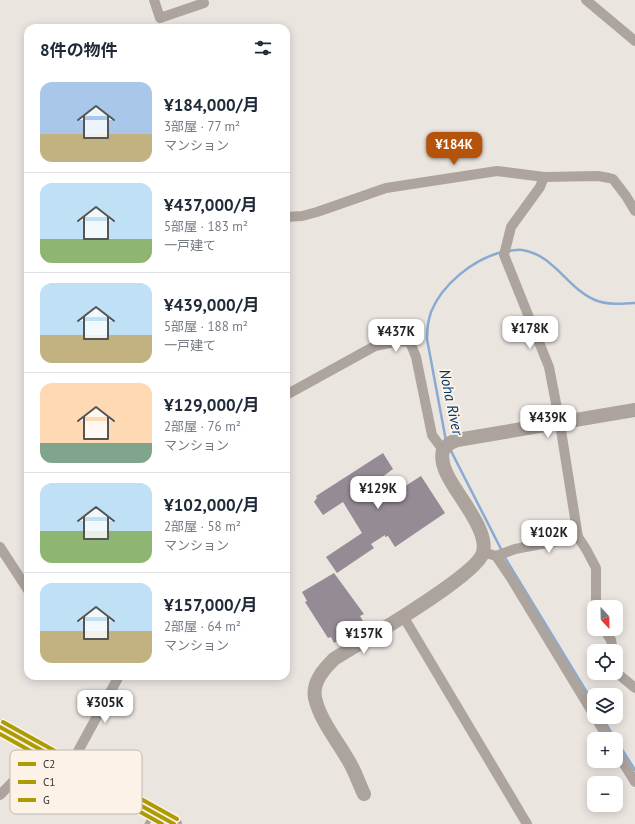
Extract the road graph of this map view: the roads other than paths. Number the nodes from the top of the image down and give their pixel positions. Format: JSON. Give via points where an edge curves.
{"nodes":[{"id":1,"x":154,"y":0,"type":"edge"},
{"id":2,"x":203,"y":0,"type":"edge"},
{"id":3,"x":586,"y":0,"type":"edge"},
{"id":4,"x":635,"y":41,"type":"edge"},
{"id":5,"x":544,"y":177,"type":"junction"},
{"id":6,"x":635,"y":211,"type":"edge"},
{"id":7,"x":290,"y":216,"type":"edge"},
{"id":8,"x":290,"y":392,"type":"edge"},
{"id":9,"x":635,"y":410,"type":"edge"},
{"id":10,"x":560,"y":424,"type":"junction"},
{"id":11,"x":443,"y":450,"type":"junction"},
{"id":12,"x":578,"y":537,"type":"junction"},
{"id":13,"x":0,"y":547,"type":"edge"},
{"id":14,"x":493,"y":554,"type":"junction"},
{"id":15,"x":24,"y":584,"type":"edge"},
{"id":16,"x":596,"y":600,"type":"edge"},
{"id":17,"x":403,"y":616,"type":"junction"},
{"id":18,"x":623,"y":678,"type":"edge"},
{"id":19,"x":117,"y":680,"type":"edge"},
{"id":20,"x":635,"y":688,"type":"edge"},
{"id":21,"x":587,"y":703,"type":"edge"},
{"id":22,"x":0,"y":727,"type":"edge"},
{"id":23,"x":41,"y":750,"type":"edge"},
{"id":24,"x":79,"y":750,"type":"edge"},
{"id":25,"x":623,"y":762,"type":"edge"},
{"id":26,"x":635,"y":782,"type":"edge"},
{"id":27,"x":10,"y":785,"type":"edge"},
{"id":28,"x":364,"y":794,"type":"dead end"},
{"id":29,"x":0,"y":795,"type":"edge"},
{"id":30,"x":150,"y":818,"type":"edge"},
{"id":31,"x":174,"y":824,"type":"edge"},
{"id":32,"x":527,"y":824,"type":"edge"}],
"edges":[{"from":1,"to":2,"type":"street","via":[[160,18],[204,3]]},
{"from":3,"to":4,"type":"street"},
{"from":5,"to":6,"type":"street","via":[[598,176],[613,179]]},
{"from":5,"to":7,"type":"street","via":[[497,171],[416,182],[386,188],[310,214]]},
{"from":5,"to":10,"type":"street","via":[[540,187],[511,227],[504,255],[549,368]]},
{"from":8,"to":11,"type":"street","via":[[375,346],[410,342],[416,357],[432,435]]},
{"from":9,"to":10,"type":"street"},
{"from":10,"to":11,"type":"street","via":[[457,440],[450,442]]},
{"from":10,"to":12,"type":"street"},
{"from":11,"to":14,"type":"street","via":[[442,463]]},
{"from":12,"to":14,"type":"street"},
{"from":12,"to":16,"type":"street","via":[[596,568]]},
{"from":13,"to":15,"type":"street"},
{"from":14,"to":17,"type":"street"},
{"from":14,"to":21,"type":"street","via":[[511,578]]},
{"from":17,"to":28,"type":"street","via":[[334,659],[323,670],[316,684],[315,698],[326,723],[353,768]]},
{"from":17,"to":32,"type":"street"},
{"from":18,"to":20,"type":"street"},
{"from":19,"to":24,"type":"street"},
{"from":22,"to":23,"type":"main road"},
{"from":25,"to":26,"type":"street"},
{"from":27,"to":29,"type":"street"},
{"from":30,"to":31,"type":"main road"}]}
